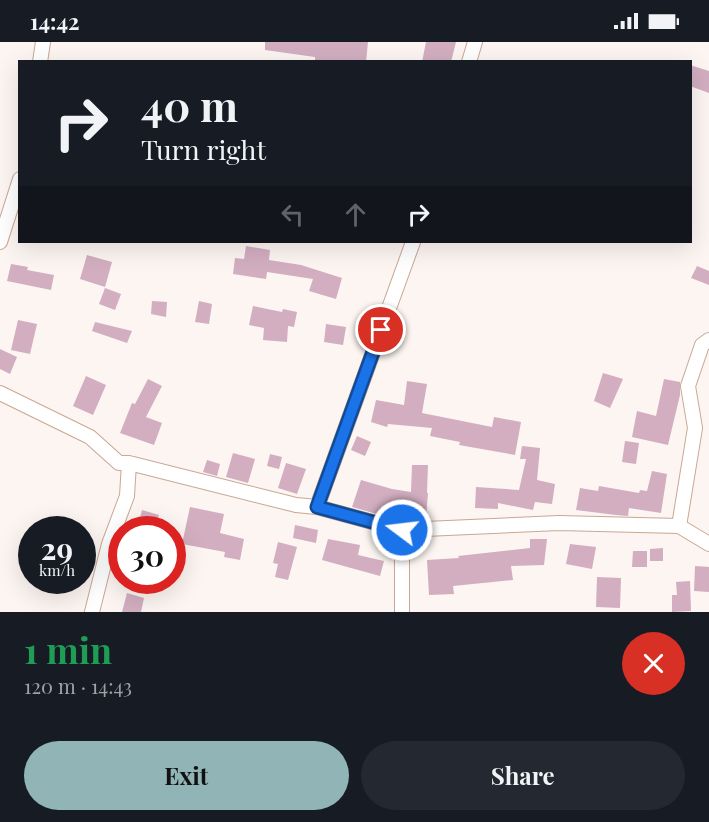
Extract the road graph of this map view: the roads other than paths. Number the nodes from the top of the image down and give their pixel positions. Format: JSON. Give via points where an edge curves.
{"nodes":[{"id":1,"x":43,"y":42,"type":"edge"},
{"id":2,"x":475,"y":42,"type":"edge"},
{"id":3,"x":40,"y":60,"type":"edge"},
{"id":4,"x":470,"y":60,"type":"edge"},
{"id":5,"x":18,"y":185,"type":"edge"},
{"id":6,"x":0,"y":242,"type":"edge"},
{"id":7,"x":413,"y":243,"type":"edge"},
{"id":8,"x":709,"y":340,"type":"edge"},
{"id":9,"x":0,"y":393,"type":"edge"},
{"id":10,"x":129,"y":463,"type":"junction"},
{"id":11,"x":317,"y":507,"type":"junction"},
{"id":12,"x":679,"y":526,"type":"junction"},
{"id":13,"x":402,"y":530,"type":"junction"},
{"id":14,"x":709,"y":544,"type":"edge"},
{"id":15,"x":92,"y":612,"type":"edge"},
{"id":16,"x":402,"y":612,"type":"edge"}],
"edges":[{"from":1,"to":3,"type":"street"},
{"from":2,"to":4,"type":"street"},
{"from":5,"to":6,"type":"street"},
{"from":7,"to":11,"type":"street"},
{"from":8,"to":12,"type":"street","via":[[702,345],[688,386],[695,428]]},
{"from":9,"to":10,"type":"street","via":[[90,437],[119,463]]},
{"from":10,"to":11,"type":"street"},
{"from":10,"to":15,"type":"street","via":[[127,496],[109,544]]},
{"from":11,"to":13,"type":"street"},
{"from":12,"to":13,"type":"street","via":[[559,523]]},
{"from":12,"to":14,"type":"street"},
{"from":13,"to":16,"type":"street"}]}
